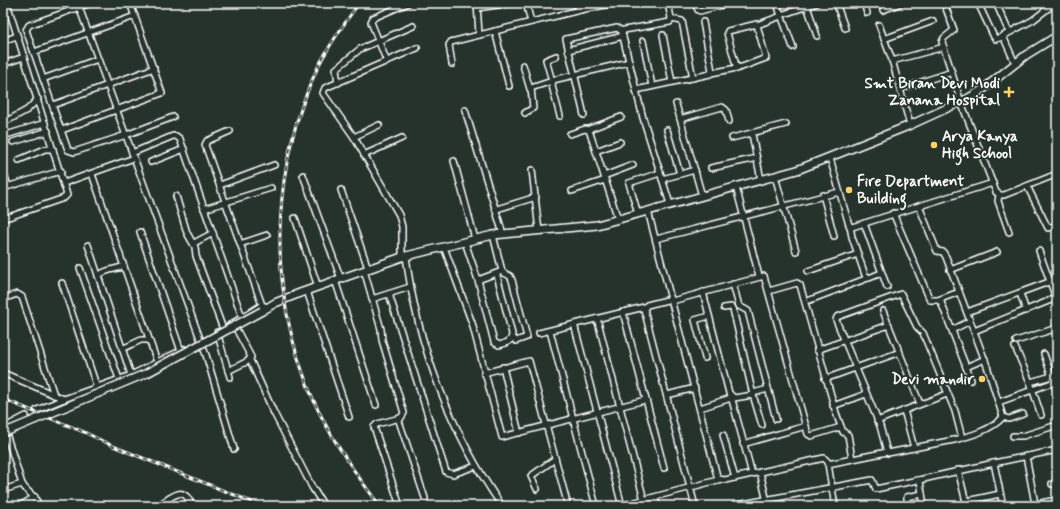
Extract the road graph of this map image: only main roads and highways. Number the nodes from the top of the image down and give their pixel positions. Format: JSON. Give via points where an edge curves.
{"nodes":[{"id":1,"x":1057,"y":36,"type":"edge"},
{"id":2,"x":3,"y":433,"type":"edge"}],
"edges":[{"from":1,"to":2,"type":"main road","bridge":true,"via":[[1015,63],[982,90],[961,102],[830,158],[762,180],[618,220],[572,228],[493,235],[404,256],[264,308],[147,373]]}]}
